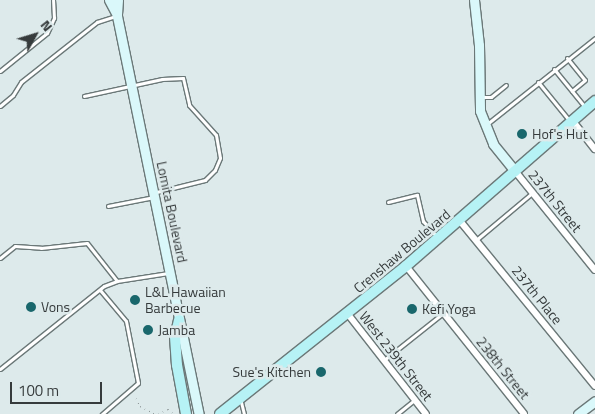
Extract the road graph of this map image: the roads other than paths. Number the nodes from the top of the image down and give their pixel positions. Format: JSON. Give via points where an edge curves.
{"nodes":[{"id":1,"x":52,"y":0,"type":"edge"},
{"id":2,"x":108,"y":0,"type":"edge"},
{"id":3,"x":118,"y":0,"type":"edge"},
{"id":4,"x":474,"y":0,"type":"edge"},
{"id":5,"x":117,"y":16,"type":"junction"},
{"id":6,"x":595,"y":38,"type":"edge"},
{"id":7,"x":567,"y":58,"type":"junction"},
{"id":8,"x":554,"y":69,"type":"junction"},
{"id":9,"x":0,"y":71,"type":"edge"},
{"id":10,"x":538,"y":82,"type":"junction"},
{"id":11,"x":506,"y":85,"type":"dead end"},
{"id":12,"x":132,"y":87,"type":"junction"},
{"id":13,"x":572,"y":92,"type":"junction"},
{"id":14,"x":84,"y":96,"type":"dead end"},
{"id":15,"x":480,"y":97,"type":"junction"},
{"id":16,"x":595,"y":101,"type":"edge"},
{"id":17,"x":0,"y":106,"type":"edge"},
{"id":18,"x":586,"y":109,"type":"junction"},
{"id":19,"x":571,"y":121,"type":"junction"},
{"id":20,"x":486,"y":125,"type":"junction"},
{"id":21,"x":595,"y":149,"type":"edge"},
{"id":22,"x":515,"y":171,"type":"junction"},
{"id":23,"x":532,"y":193,"type":"junction"},
{"id":24,"x":154,"y":195,"type":"junction"},
{"id":25,"x":388,"y":202,"type":"dead end"},
{"id":26,"x":108,"y":206,"type":"dead end"},
{"id":27,"x":460,"y":221,"type":"junction"},
{"id":28,"x":439,"y":239,"type":"junction"},
{"id":29,"x":476,"y":240,"type":"junction"},
{"id":30,"x":0,"y":258,"type":"edge"},
{"id":31,"x":406,"y":266,"type":"junction"},
{"id":32,"x":595,"y":270,"type":"edge"},
{"id":33,"x":170,"y":272,"type":"junction"},
{"id":34,"x":117,"y":281,"type":"junction"},
{"id":35,"x":100,"y":290,"type":"junction"},
{"id":36,"x":443,"y":312,"type":"junction"},
{"id":37,"x":347,"y":313,"type":"junction"},
{"id":38,"x":179,"y":320,"type":"junction"},
{"id":39,"x":384,"y":360,"type":"junction"},
{"id":40,"x":0,"y":369,"type":"edge"},
{"id":41,"x":595,"y":386,"type":"edge"},
{"id":42,"x":240,"y":398,"type":"junction"},
{"id":43,"x":415,"y":400,"type":"junction"},
{"id":44,"x":595,"y":400,"type":"edge"},
{"id":45,"x":102,"y":414,"type":"edge"},
{"id":46,"x":186,"y":414,"type":"edge"},
{"id":47,"x":199,"y":414,"type":"edge"},
{"id":48,"x":220,"y":414,"type":"edge"},
{"id":49,"x":244,"y":414,"type":"edge"},
{"id":50,"x":397,"y":414,"type":"edge"},
{"id":51,"x":426,"y":414,"type":"edge"},
{"id":52,"x":524,"y":414,"type":"edge"},
{"id":53,"x":578,"y":414,"type":"edge"}],
"edges":[{"from":1,"to":9,"type":"lane","via":[[54,18],[47,33]]},
{"from":2,"to":5,"type":"main road","name":"Lomita Boulevard"},
{"from":3,"to":5,"type":"main road","name":"Lomita Boulevard"},
{"from":4,"to":15,"type":"main road"},
{"from":5,"to":12,"type":"main road","name":"Lomita Boulevard"},
{"from":5,"to":17,"type":"lane","via":[[97,22],[21,82],[13,96]]},
{"from":6,"to":7,"type":"lane"},
{"from":7,"to":8,"type":"lane"},
{"from":7,"to":13,"type":"lane","via":[[585,80]]},
{"from":8,"to":10,"type":"lane"},
{"from":8,"to":13,"type":"lane"},
{"from":10,"to":19,"type":"lane"},
{"from":10,"to":20,"type":"lane"},
{"from":11,"to":15,"type":"lane","via":[[491,97]]},
{"from":12,"to":14,"type":"lane"},
{"from":12,"to":24,"type":"main road","name":"Lomita Boulevard"},
{"from":12,"to":24,"type":"lane","via":[[162,79],[183,78],[189,105],[214,131],[218,142],[220,158],[215,170],[205,180]]},
{"from":13,"to":18,"type":"lane"},
{"from":15,"to":20,"type":"main road","via":[[480,111]]},
{"from":16,"to":18,"type":"main road","name":"Crenshaw Boulevard"},
{"from":18,"to":19,"type":"main road","name":"Crenshaw Boulevard"},
{"from":19,"to":21,"type":"street"},
{"from":19,"to":22,"type":"main road","name":"Crenshaw Boulevard"},
{"from":20,"to":22,"type":"main road","via":[[493,144]]},
{"from":22,"to":23,"type":"street","name":"237th Street"},
{"from":22,"to":27,"type":"main road","name":"Crenshaw Boulevard"},
{"from":23,"to":29,"type":"lane"},
{"from":23,"to":32,"type":"street","name":"237th Street"},
{"from":24,"to":26,"type":"lane"},
{"from":24,"to":33,"type":"main road","name":"Lomita Boulevard"},
{"from":25,"to":28,"type":"lane","via":[[416,195],[423,221]]},
{"from":27,"to":28,"type":"main road","name":"Crenshaw Boulevard"},
{"from":27,"to":29,"type":"street","name":"237th Place"},
{"from":28,"to":31,"type":"main road","name":"Crenshaw Boulevard"},
{"from":29,"to":41,"type":"street","name":"237th Place"},
{"from":30,"to":34,"type":"lane","via":[[15,246],[41,248],[87,243]]},
{"from":31,"to":36,"type":"street","name":"238th Street"},
{"from":31,"to":37,"type":"main road","name":"Crenshaw Boulevard"},
{"from":33,"to":34,"type":"lane"},
{"from":33,"to":38,"type":"main road","name":"Lomita Boulevard"},
{"from":34,"to":35,"type":"lane"},
{"from":35,"to":40,"type":"lane"},
{"from":35,"to":45,"type":"lane","via":[[128,325],[138,383]]},
{"from":36,"to":39,"type":"lane"},
{"from":36,"to":52,"type":"street","name":"238th Street"},
{"from":37,"to":39,"type":"street","name":"West 239th Street"},
{"from":37,"to":42,"type":"main road","name":"Crenshaw Boulevard"},
{"from":38,"to":46,"type":"main road","via":[[177,365]]},
{"from":38,"to":47,"type":"main road","name":"Lomita Boulevard"},
{"from":39,"to":43,"type":"street","name":"West 239th Street"},
{"from":42,"to":48,"type":"main road","name":"Crenshaw Boulevard"},
{"from":42,"to":49,"type":"lane"},
{"from":43,"to":50,"type":"lane"},
{"from":43,"to":51,"type":"street","name":"West 239th Street"},
{"from":44,"to":53,"type":"main road"}]}
